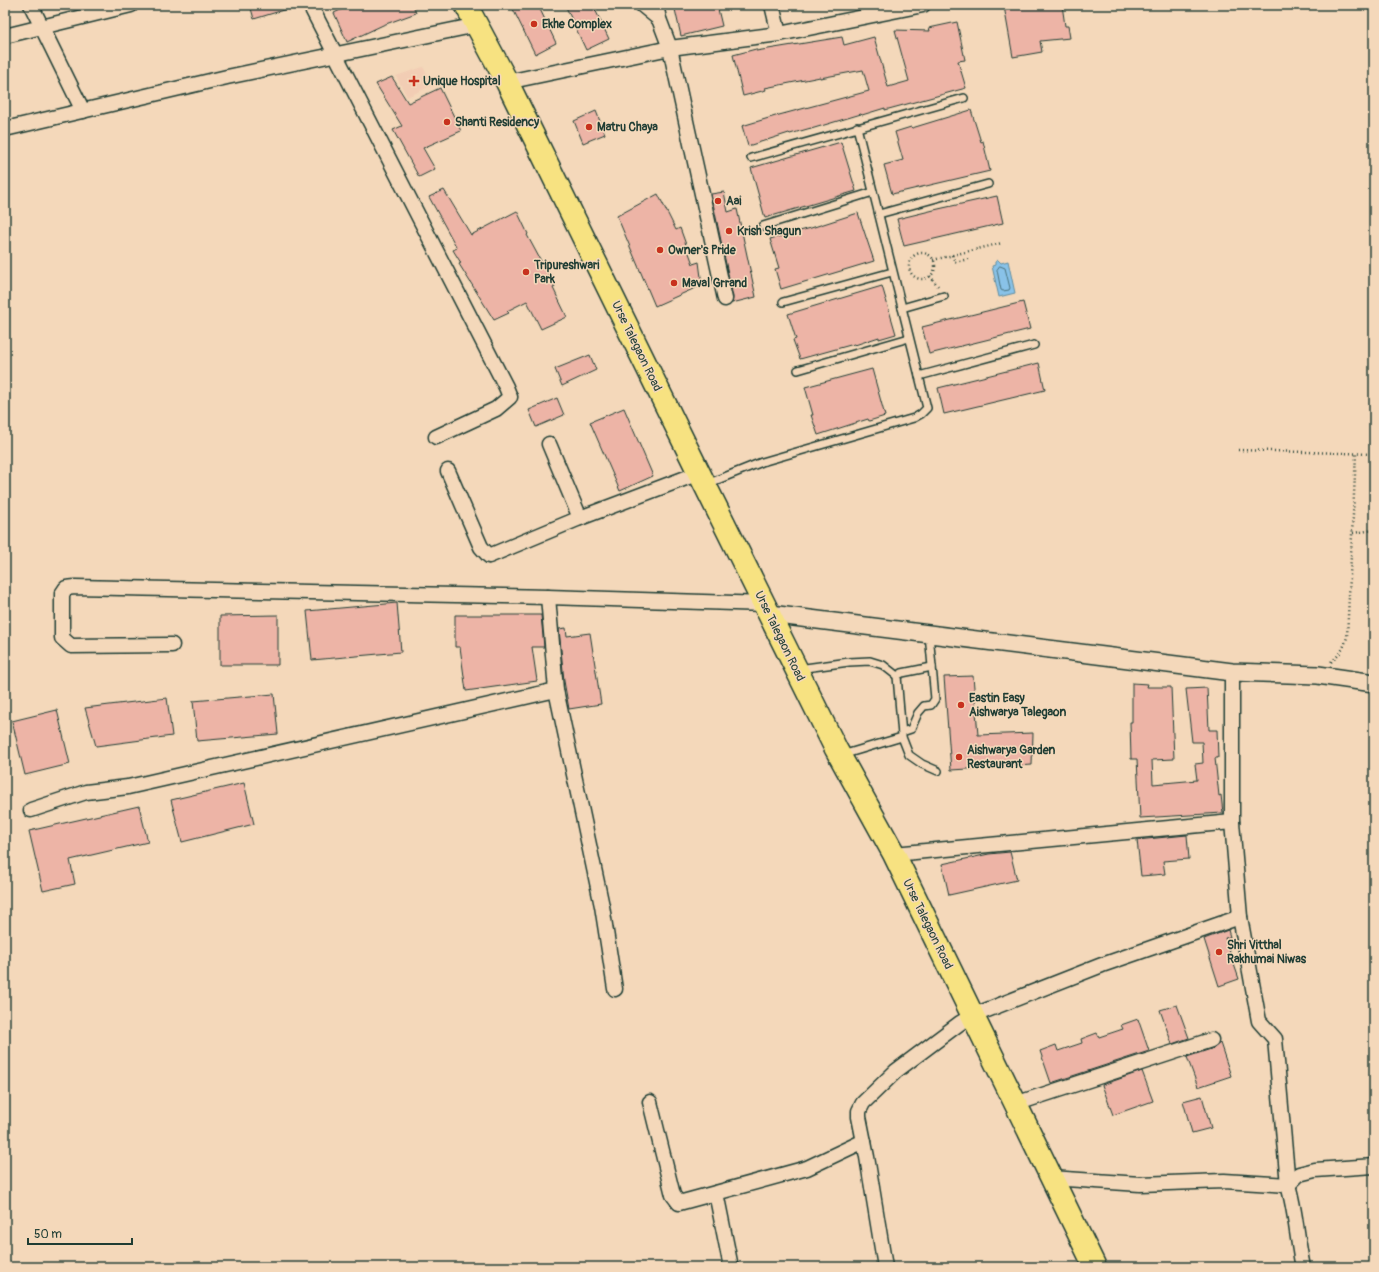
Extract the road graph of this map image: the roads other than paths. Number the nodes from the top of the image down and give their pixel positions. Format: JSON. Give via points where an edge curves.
{"nodes":[{"id":1,"x":31,"y":5,"type":"edge"},
{"id":2,"x":132,"y":5,"type":"edge"},
{"id":3,"x":310,"y":5,"type":"edge"},
{"id":4,"x":466,"y":5,"type":"edge"},
{"id":5,"x":642,"y":5,"type":"edge"},
{"id":6,"x":656,"y":5,"type":"edge"},
{"id":7,"x":772,"y":5,"type":"edge"},
{"id":8,"x":924,"y":5,"type":"edge"},
{"id":9,"x":659,"y":19,"type":"junction"},
{"id":10,"x":477,"y":25,"type":"junction"},
{"id":11,"x":42,"y":27,"type":"junction"},
{"id":12,"x":779,"y":34,"type":"junction"},
{"id":13,"x":5,"y":36,"type":"edge"},
{"id":14,"x":670,"y":48,"type":"junction"},
{"id":15,"x":336,"y":55,"type":"junction"},
{"id":16,"x":506,"y":82,"type":"junction"},
{"id":17,"x":964,"y":98,"type":"dead end"},
{"id":18,"x":82,"y":111,"type":"junction"},
{"id":19,"x":857,"y":127,"type":"junction"},
{"id":20,"x":5,"y":129,"type":"edge"},
{"id":21,"x":751,"y":158,"type":"dead end"},
{"id":22,"x":988,"y":184,"type":"dead end"},
{"id":23,"x":873,"y":192,"type":"junction"},
{"id":24,"x":879,"y":214,"type":"junction"},
{"id":25,"x":762,"y":226,"type":"dead end"},
{"id":26,"x":892,"y":272,"type":"junction"},
{"id":27,"x":944,"y":296,"type":"dead end"},
{"id":28,"x":725,"y":299,"type":"dead end"},
{"id":29,"x":783,"y":302,"type":"dead end"},
{"id":30,"x":902,"y":308,"type":"junction"},
{"id":31,"x":909,"y":338,"type":"junction"},
{"id":32,"x":1034,"y":344,"type":"dead end"},
{"id":33,"x":798,"y":370,"type":"dead end"},
{"id":34,"x":919,"y":376,"type":"junction"},
{"id":35,"x":436,"y":437,"type":"dead end"},
{"id":36,"x":549,"y":444,"type":"dead end"},
{"id":37,"x":448,"y":471,"type":"dead end"},
{"id":38,"x":702,"y":479,"type":"junction"},
{"id":39,"x":580,"y":518,"type":"junction"},
{"id":40,"x":548,"y":597,"type":"junction"},
{"id":41,"x":767,"y":609,"type":"junction"},
{"id":42,"x":929,"y":634,"type":"junction"},
{"id":43,"x":172,"y":645,"type":"dead end"},
{"id":44,"x":932,"y":667,"type":"junction"},
{"id":45,"x":797,"y":669,"type":"junction"},
{"id":46,"x":1232,"y":672,"type":"junction"},
{"id":47,"x":897,"y":676,"type":"junction"},
{"id":48,"x":1374,"y":683,"type":"edge"},
{"id":49,"x":556,"y":690,"type":"junction"},
{"id":50,"x":902,"y":735,"type":"junction"},
{"id":51,"x":840,"y":755,"type":"junction"},
{"id":52,"x":938,"y":771,"type":"dead end"},
{"id":53,"x":31,"y":810,"type":"dead end"},
{"id":54,"x":1232,"y":822,"type":"junction"},
{"id":55,"x":894,"y":854,"type":"junction"},
{"id":56,"x":1240,"y":918,"type":"junction"},
{"id":57,"x":614,"y":989,"type":"dead end"},
{"id":58,"x":972,"y":1016,"type":"junction"},
{"id":59,"x":1211,"y":1040,"type":"dead end"},
{"id":60,"x":650,"y":1102,"type":"dead end"},
{"id":61,"x":1015,"y":1104,"type":"junction"},
{"id":62,"x":864,"y":1141,"type":"junction"},
{"id":63,"x":1374,"y":1166,"type":"edge"},
{"id":64,"x":1051,"y":1178,"type":"junction"},
{"id":65,"x":1288,"y":1185,"type":"junction"},
{"id":66,"x":716,"y":1193,"type":"junction"},
{"id":67,"x":731,"y":1267,"type":"edge"},
{"id":68,"x":885,"y":1267,"type":"edge"},
{"id":69,"x":1095,"y":1267,"type":"edge"},
{"id":70,"x":1303,"y":1267,"type":"edge"}],
"edges":[{"from":1,"to":11,"type":"street"},
{"from":2,"to":11,"type":"street"},
{"from":3,"to":15,"type":"street"},
{"from":4,"to":10,"type":"highway","name":"Urse Talegaon Road"},
{"from":5,"to":9,"type":"street"},
{"from":6,"to":9,"type":"street"},
{"from":7,"to":12,"type":"street"},
{"from":8,"to":12,"type":"street"},
{"from":9,"to":14,"type":"street"},
{"from":10,"to":15,"type":"street"},
{"from":10,"to":16,"type":"highway","name":"Urse Talegaon Road"},
{"from":11,"to":13,"type":"street"},
{"from":11,"to":18,"type":"street"},
{"from":12,"to":14,"type":"street"},
{"from":14,"to":16,"type":"street"},
{"from":14,"to":28,"type":"street"},
{"from":15,"to":18,"type":"street"},
{"from":15,"to":35,"type":"street","via":[[510,397],[496,409]]},
{"from":16,"to":38,"type":"highway","name":"Urse Talegaon Road"},
{"from":17,"to":19,"type":"lane"},
{"from":18,"to":20,"type":"street"},
{"from":19,"to":21,"type":"lane"},
{"from":19,"to":23,"type":"lane"},
{"from":22,"to":24,"type":"lane"},
{"from":23,"to":24,"type":"lane"},
{"from":23,"to":25,"type":"lane"},
{"from":24,"to":26,"type":"lane"},
{"from":26,"to":29,"type":"lane"},
{"from":26,"to":30,"type":"lane"},
{"from":27,"to":30,"type":"lane"},
{"from":30,"to":31,"type":"lane"},
{"from":31,"to":33,"type":"lane"},
{"from":31,"to":34,"type":"lane"},
{"from":32,"to":34,"type":"lane"},
{"from":34,"to":38,"type":"lane","via":[[927,408],[914,418]]},
{"from":36,"to":39,"type":"street"},
{"from":37,"to":39,"type":"street","via":[[481,547],[489,556]]},
{"from":38,"to":39,"type":"street"},
{"from":38,"to":41,"type":"highway","name":"Urse Talegaon Road"},
{"from":40,"to":41,"type":"street"},
{"from":40,"to":43,"type":"street","via":[[75,587],[66,588],[62,594],[62,638],[71,646]]},
{"from":40,"to":49,"type":"street"},
{"from":41,"to":42,"type":"street"},
{"from":41,"to":45,"type":"highway","name":"Urse Talegaon Road"},
{"from":42,"to":44,"type":"lane"},
{"from":42,"to":46,"type":"street"},
{"from":44,"to":47,"type":"lane"},
{"from":44,"to":50,"type":"lane","via":[[935,699],[931,705],[924,706],[911,729]]},
{"from":45,"to":47,"type":"lane","via":[[870,661],[883,665]]},
{"from":45,"to":51,"type":"highway","name":"Urse Talegaon Road"},
{"from":46,"to":48,"type":"street","via":[[1318,675]]},
{"from":46,"to":54,"type":"street"},
{"from":47,"to":50,"type":"lane"},
{"from":49,"to":53,"type":"street","via":[[128,787],[86,792]]},
{"from":49,"to":57,"type":"street","via":[[602,906]]},
{"from":50,"to":51,"type":"lane"},
{"from":50,"to":52,"type":"lane","via":[[908,755]]},
{"from":51,"to":55,"type":"highway","name":"Urse Talegaon Road"},
{"from":54,"to":55,"type":"street"},
{"from":54,"to":56,"type":"street"},
{"from":55,"to":58,"type":"highway","name":"Urse Talegaon Road"},
{"from":56,"to":58,"type":"street","via":[[1102,966]]},
{"from":56,"to":65,"type":"street","via":[[1259,1021],[1275,1039]]},
{"from":58,"to":61,"type":"highway","name":"Urse Talegaon Road"},
{"from":58,"to":62,"type":"street","via":[[896,1071],[862,1103],[859,1117]]},
{"from":59,"to":61,"type":"street"},
{"from":60,"to":66,"type":"street","via":[[673,1195],[679,1204]]},
{"from":61,"to":64,"type":"highway","name":"Urse Talegaon Road"},
{"from":62,"to":66,"type":"street","via":[[807,1168]]},
{"from":62,"to":68,"type":"street"},
{"from":63,"to":65,"type":"street","via":[[1315,1170],[1300,1174]]},
{"from":64,"to":65,"type":"street","via":[[1140,1184],[1224,1181]]},
{"from":64,"to":69,"type":"highway","name":"Urse Talegaon Road"},
{"from":65,"to":70,"type":"street","via":[[1294,1206]]},
{"from":66,"to":67,"type":"street"}]}
